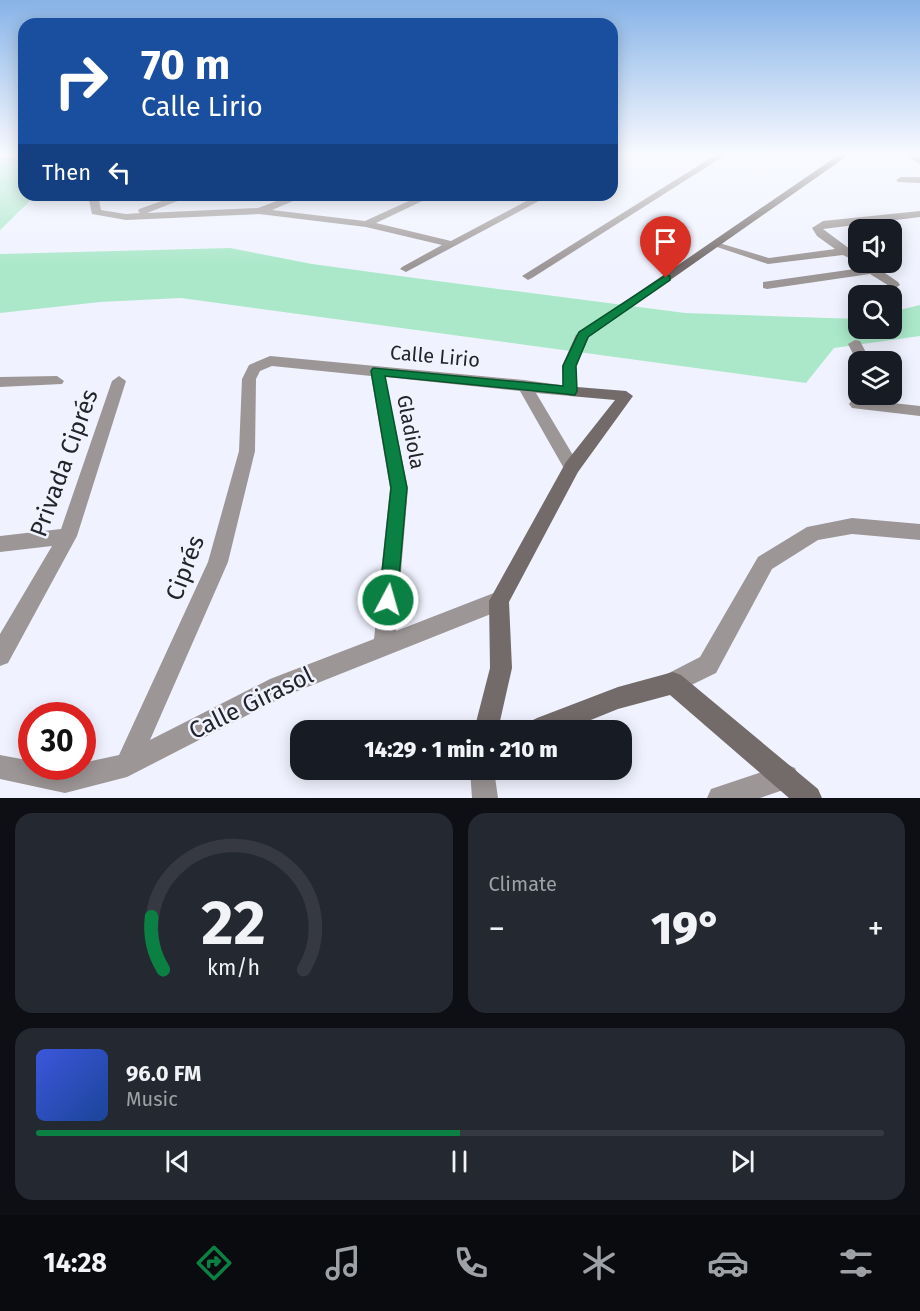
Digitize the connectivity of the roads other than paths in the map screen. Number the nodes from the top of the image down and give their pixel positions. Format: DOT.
graph roads {
  1 [pos="663,191"];
  2 [pos="792,191"];
  3 [pos="94,201"];
  4 [pos="171,201"];
  5 [pos="286,201"];
  6 [pos="417,201"];
  7 [pos="533,201"];
  8 [pos="259,211"];
  9 [pos="920,214"];
  10 [pos="905,215"];
  11 [pos="126,217"];
  12 [pos="366,224"];
  13 [pos="920,225"];
  14 [pos="450,244"];
  15 [pos="716,244"];
  16 [pos="845,250"];
  17 [pos="848,252"];
  18 [pos="406,269"];
  19 [pos="852,273"];
  20 [pos="877,273"];
  21 [pos="528,276"];
  22 [pos="767,285"];
  23 [pos="894,285"];
  24 [pos="855,344"];
  25 [pos="858,351"];
  26 [pos="377,371"];
  27 [pos="249,379"];
  28 [pos="57,381"];
  29 [pos="119,381"];
  30 [pos="0,382"];
  31 [pos="524,385"];
  32 [pos="570,391"];
  33 [pos="898,405"];
  34 [pos="920,411"];
  35 [pos="572,467"];
  36 [pos="920,532"];
  37 [pos="68,536"];
  38 [pos="0,544"];
  39 [pos="499,602"];
  40 [pos="384,645"];
  41 [pos="0,655"];
  42 [pos="673,683"];
  43 [pos="488,720"];
  44 [pos="562,720"];
  45 [pos="127,765"];
  46 [pos="0,766"];
  47 [pos="786,777"];
  48 [pos="483,780"];
  49 [pos="485,798"];
  50 [pos="720,798"];
  51 [pos="809,798"];
  1 -- 21 [label="street"];
  2 -- 15 [label="street"];
  3 -- 11 [label="street"];
  4 -- 11 [label="street"];
  5 -- 8 [label="street"];
  6 -- 12 [label="street"];
  7 -- 14 [label="street"];
  8 -- 11 [label="street"];
  8 -- 12 [label="street"];
  9 -- 10 [label="street"];
  10 -- 13 [label="street"];
  10 -- 16 [label="street"];
  12 -- 14 [label="street"];
  14 -- 18 [label="street"];
  15 -- 16 [label="street"];
  15 -- 32 [label="street"];
  16 -- 17 [label="street"];
  19 -- 22 [label="street"];
  20 -- 23 [label="street"];
  24 -- 25 [label="street"];
  26 -- 27 [label="street, Calle Lirio"];
  26 -- 31 [label="street, Calle Lirio"];
  26 -- 40 [label="street, Gladiola"];
  27 -- 45 [label="street, Ciprés"];
  28 -- 30 [label="street"];
  29 -- 37 [label="street, Privada Ciprés"];
  31 -- 32 [label="street, Calle Lirio"];
  31 -- 35 [label="street"];
  32 -- 35 [label="street, Calle Lirio"];
  33 -- 34 [label="street"];
  35 -- 39 [label="street"];
  36 -- 42 [label="street"];
  37 -- 38 [label="street"];
  37 -- 41 [label="street, Privada Ciprés"];
  39 -- 40 [label="street, Calle Girasol"];
  39 -- 43 [label="street"];
  40 -- 45 [label="street, Calle Girasol"];
  42 -- 44 [label="street"];
  42 -- 47 [label="street"];
  45 -- 46 [label="street, Calle Girasol"];
  47 -- 50 [label="street"];
  47 -- 51 [label="street"];
  48 -- 49 [label="street"];
}
